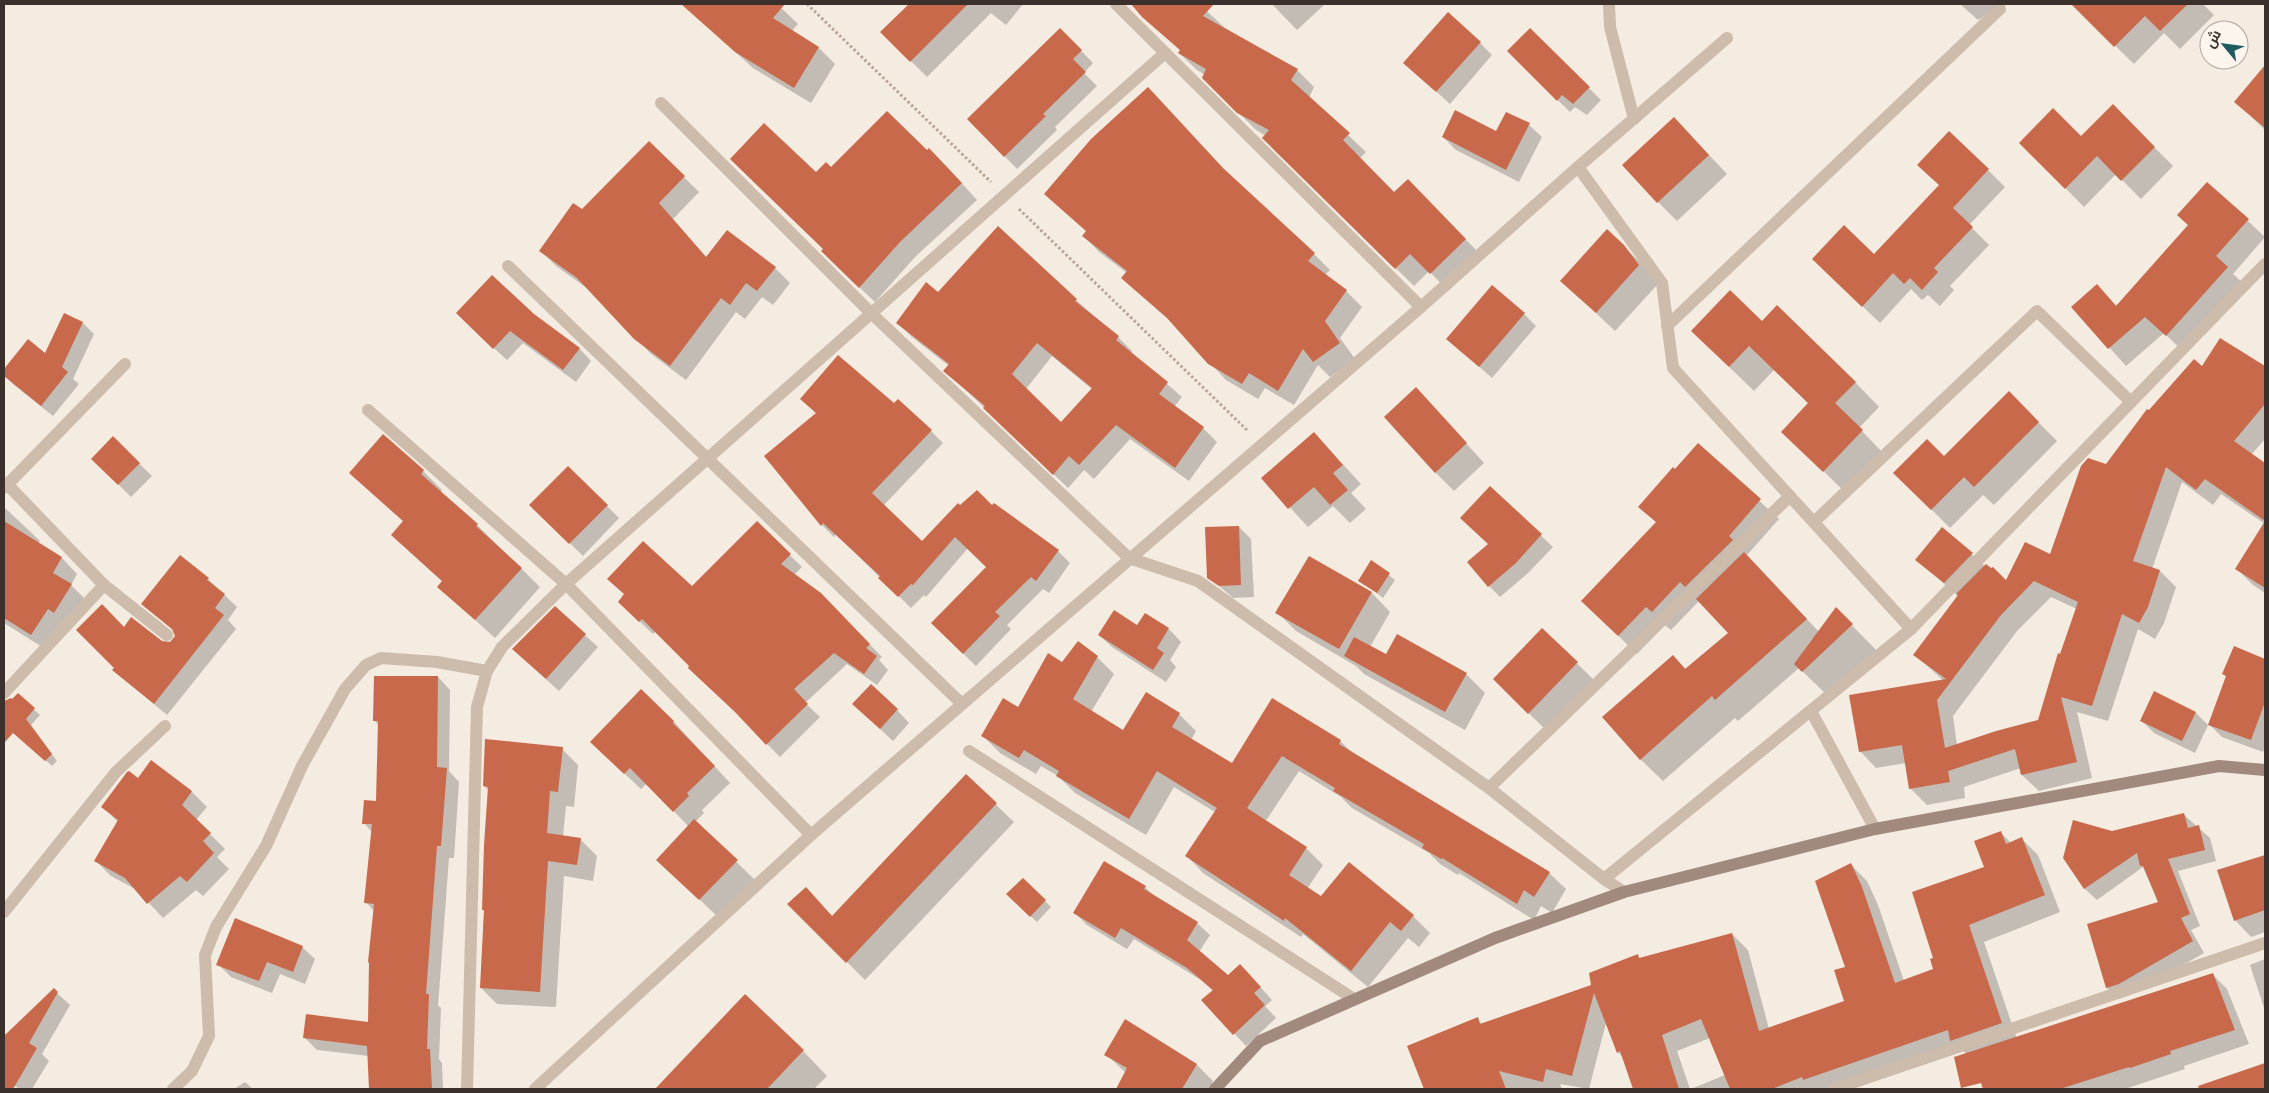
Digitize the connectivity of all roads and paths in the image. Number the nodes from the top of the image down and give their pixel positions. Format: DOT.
graph roads {
  1 [pos="807,4"];
  2 [pos="1116,4"];
  3 [pos="1609,4"];
  4 [pos="2000,9"];
  5 [pos="1727,38"];
  6 [pos="1165,53"];
  7 [pos="661,103"];
  8 [pos="1634,119"];
  9 [pos="1578,167"];
  10 [pos="1005,196"];
  11 [pos="2265,264"];
  12 [pos="508,266"];
  13 [pos="1421,307"];
  14 [pos="872,314"];
  15 [pos="1668,326"];
  16 [pos="125,364"];
  17 [pos="2131,402"];
  18 [pos="368,410"];
  19 [pos="1262,444"];
  20 [pos="708,459"];
  21 [pos="5,486"];
  22 [pos="1790,496"];
  23 [pos="1814,522"];
  24 [pos="1129,558"];
  25 [pos="566,584"];
  26 [pos="104,585"];
  27 [pos="1911,629"];
  28 [pos="167,635"];
  29 [pos="488,671"];
  30 [pos="4,693"];
  31 [pos="962,704"];
  32 [pos="1811,711"];
  33 [pos="165,726"];
  34 [pos="969,751"];
  35 [pos="2265,770"];
  36 [pos="1489,788"];
  37 [pos="1875,829"];
  38 [pos="811,835"];
  39 [pos="1604,879"];
  40 [pos="1624,892"];
  41 [pos="4,912"];
  42 [pos="2265,943"];
  43 [pos="1354,999"];
  44 [pos="173,1089"];
  45 [pos="467,1089"];
  46 [pos="535,1089"];
  47 [pos="1215,1089"];
  48 [pos="1834,1089"];
  1 -- 10 [label="path"];
  2 -- 6 [label="street"];
  3 -- 8 [label="street"];
  4 -- 15 [label="street"];
  5 -- 8 [label="street"];
  6 -- 10 [label="street"];
  6 -- 13 [label="street"];
  7 -- 14 [label="street"];
  8 -- 9 [label="street"];
  9 -- 13 [label="street"];
  9 -- 15 [label="street"];
  10 -- 14 [label="street"];
  10 -- 19 [label="path"];
  11 -- 17 [label="street"];
  12 -- 20 [label="street"];
  13 -- 19 [label="street"];
  14 -- 20 [label="street"];
  14 -- 24 [label="street"];
  15 -- 22 [label="street"];
  16 -- 21 [label="street"];
  17 -- 23 [label="street"];
  17 -- 27 [label="street"];
  18 -- 25 [label="street"];
  19 -- 24 [label="street"];
  20 -- 25 [label="street"];
  20 -- 31 [label="street"];
  21 -- 26 [label="street"];
  22 -- 23 [label="street"];
  22 -- 36 [label="street"];
  23 -- 27 [label="street"];
  24 -- 31 [label="street"];
  24 -- 36 [label="street"];
  25 -- 29 [label="street"];
  25 -- 38 [label="street"];
  26 -- 28 [label="street"];
  26 -- 30 [label="street"];
  27 -- 32 [label="street"];
  29 -- 44 [label="street"];
  29 -- 45 [label="street"];
  31 -- 38 [label="street"];
  32 -- 37 [label="street"];
  32 -- 39 [label="street"];
  33 -- 41 [label="street"];
  34 -- 43 [label="street"];
  35 -- 37 [label="street"];
  36 -- 39 [label="street"];
  37 -- 40 [label="street"];
  38 -- 46 [label="street"];
  39 -- 40 [label="street"];
  40 -- 43 [label="street"];
  42 -- 48 [label="street"];
  43 -- 47 [label="street"];
}
